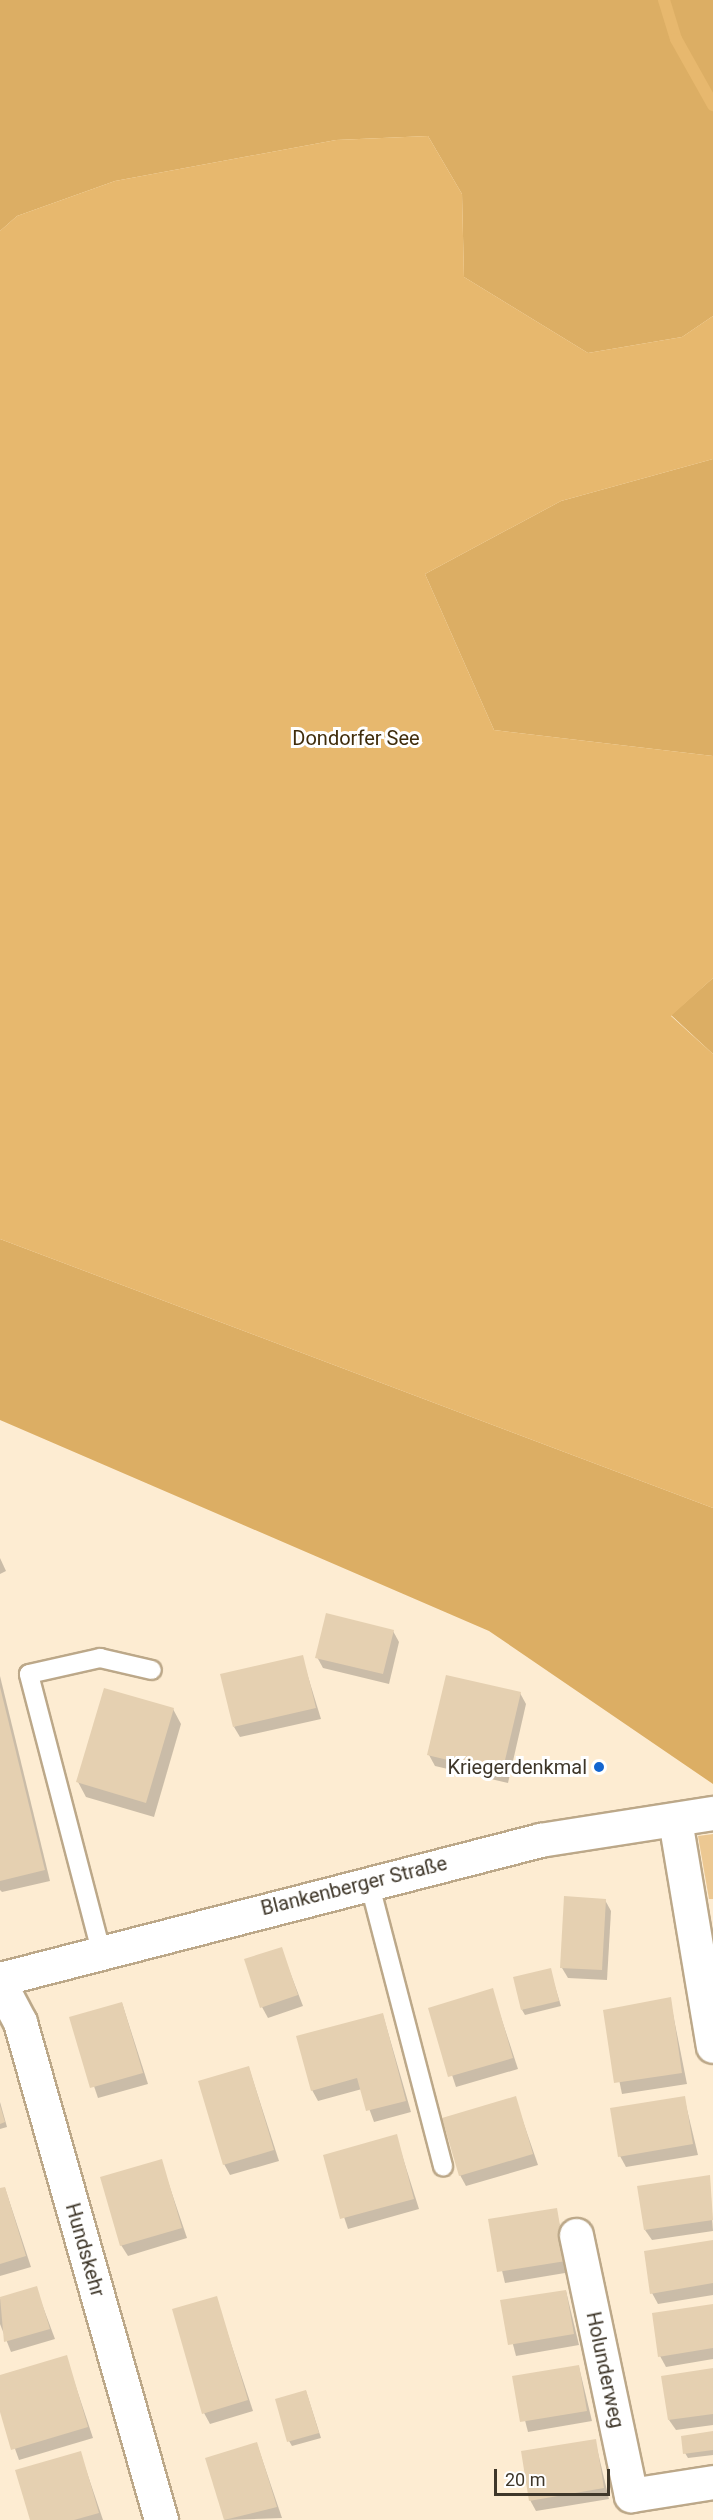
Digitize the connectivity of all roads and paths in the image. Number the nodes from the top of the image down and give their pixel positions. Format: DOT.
graph roads {
  1 [pos="152,1670"];
  2 [pos="713,1813"];
  3 [pos="675,1820"];
  4 [pos="369,1882"];
  5 [pos="101,1951"];
  6 [pos="0,1979"];
  7 [pos="0,1984"];
  8 [pos="713,2046"];
  9 [pos="443,2167"];
  10 [pos="576,2235"];
  11 [pos="713,2482"];
  12 [pos="161,2520"];
  1 -- 5 [label="lane"];
  2 -- 3 [label="street, Blankenberger Straße"];
  3 -- 4 [label="street, Blankenberger Straße"];
  3 -- 8 [label="street"];
  4 -- 5 [label="street, Blankenberger Straße"];
  4 -- 9 [label="lane"];
  5 -- 6 [label="street, Blankenberger Straße"];
  7 -- 12 [label="street, Hundskehr"];
  10 -- 11 [label="street, Holunderweg"];
}
